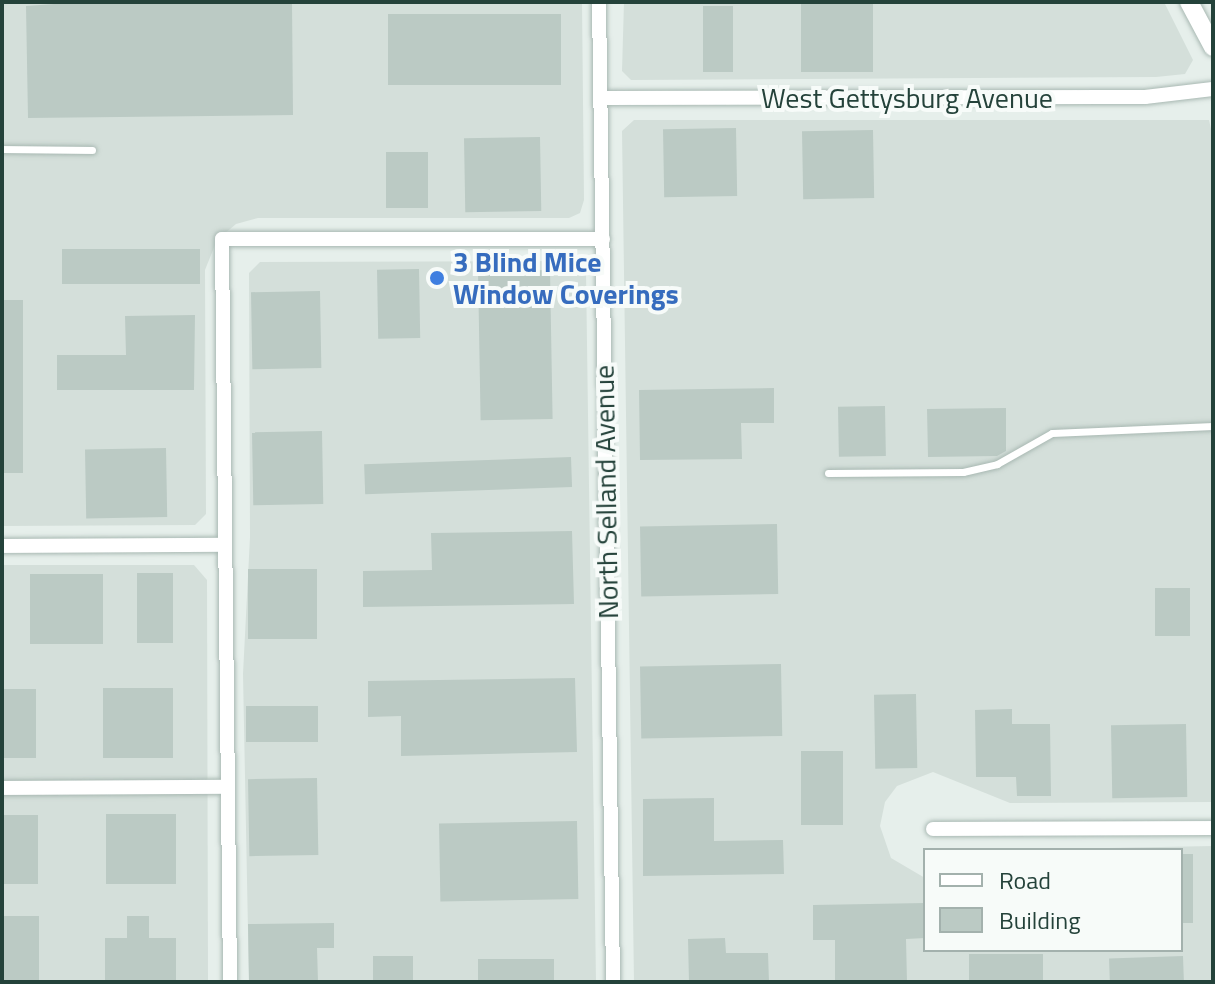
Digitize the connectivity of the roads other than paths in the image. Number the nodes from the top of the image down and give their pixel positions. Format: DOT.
graph roads {
  1 [pos="599,2"];
  2 [pos="1189,2"];
  3 [pos="1213,47"];
  4 [pos="1213,89"];
  5 [pos="601,98"];
  6 [pos="2,149"];
  7 [pos="92,150"];
  8 [pos="603,239"];
  9 [pos="1213,426"];
  10 [pos="828,473"];
  11 [pos="225,545"];
  12 [pos="2,546"];
  13 [pos="228,787"];
  14 [pos="2,788"];
  15 [pos="1213,828"];
  16 [pos="933,829"];
  17 [pos="230,982"];
  18 [pos="613,982"];
  1 -- 5 [label="street, North Selland Avenue"];
  2 -- 3 [label="street"];
  4 -- 5 [label="street, West Gettysburg Avenue"];
  5 -- 8 [label="street, North Selland Avenue"];
  6 -- 7 [label="lane"];
  8 -- 11 [label="street"];
  8 -- 18 [label="street, North Selland Avenue"];
  9 -- 10 [label="lane"];
  11 -- 12 [label="street"];
  11 -- 13 [label="street"];
  13 -- 14 [label="street"];
  13 -- 17 [label="street"];
  15 -- 16 [label="street"];
}
